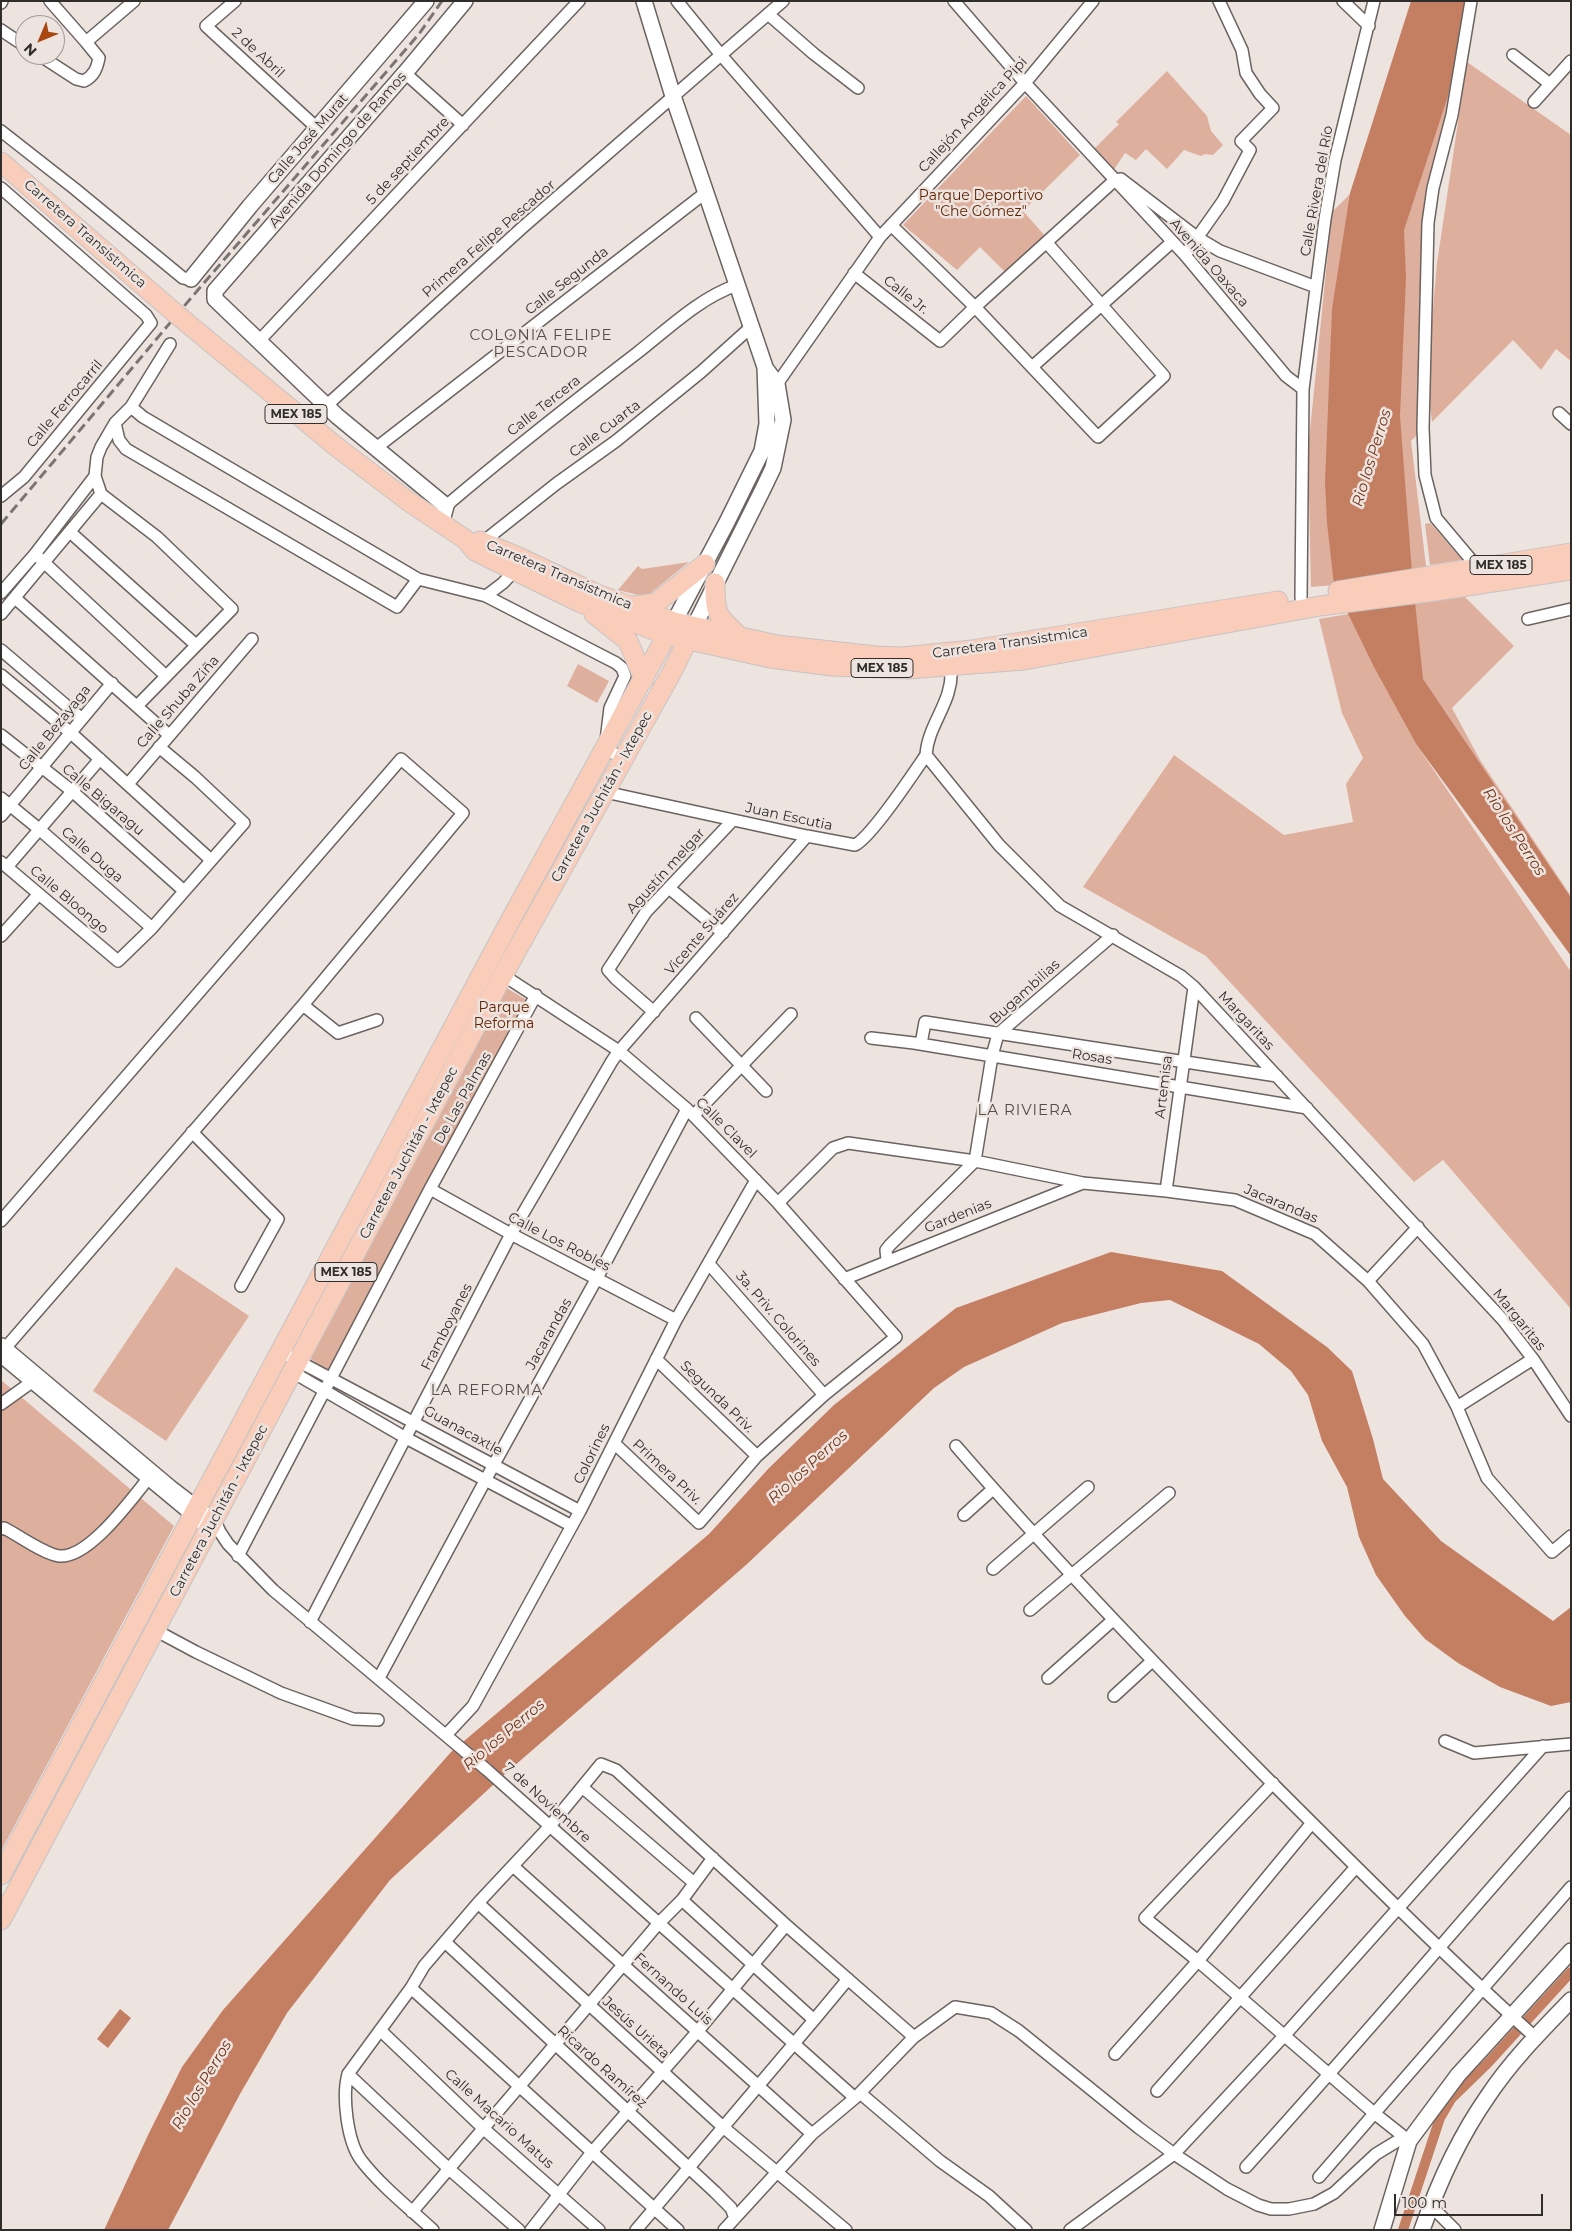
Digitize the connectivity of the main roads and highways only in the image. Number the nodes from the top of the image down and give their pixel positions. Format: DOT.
graph roads {
  1 [pos="1,162"];
  2 [pos="1571,553"];
  3 [pos="705,564"];
  4 [pos="519,565"];
  5 [pos="1571,570"];
  6 [pos="715,583"];
  7 [pos="1432,583"];
  8 [pos="1313,599"];
  9 [pos="581,604"];
  10 [pos="632,606"];
  11 [pos="671,628"];
  12 [pos="690,634"];
  13 [pos="733,643"];
  14 [pos="644,678"];
  15 [pos="664,686"];
  16 [pos="1,1875"];
  17 [pos="1,1920"];
  1 -- 4 [label="main road, Carretera Transistmica / MEX 185, bridge"];
  2 -- 7 [label="main road, MEX 185"];
  3 -- 10 [label="main road"];
  4 -- 9 [label="main road, Carretera Transistmica / MEX 185"];
  4 -- 10 [label="main road, Carretera Transistmica / MEX 185"];
  5 -- 7 [label="main road, MEX 185"];
  6 -- 13 [label="main road"];
  7 -- 8 [label="main road, MEX 185"];
  8 -- 13 [label="main road, Carretera Transistmica / MEX 185"];
  8 -- 13 [label="main road, Carretera Transistmica / MEX 185"];
  9 -- 11 [label="main road, Carretera Transistmica / MEX 185"];
  9 -- 14 [label="main road"];
  10 -- 11 [label="main road, Carretera Transistmica / MEX 185"];
  11 -- 12 [label="main road, Carretera Transistmica / MEX 185"];
  11 -- 14 [label="main road, Carretera Juchitán - Ixtepec / MEX 185"];
  12 -- 13 [label="main road, Carretera Transistmica / MEX 185"];
  12 -- 15 [label="main road, Carretera Juchitán - Ixtepec / MEX 185"];
  13 -- 15 [label="main road"];
  14 -- 16 [label="main road, Carretera Juchitán - Ixtepec / MEX 185"];
  15 -- 17 [label="main road, Carretera Juchitán - Ixtepec / MEX 185"];
}
